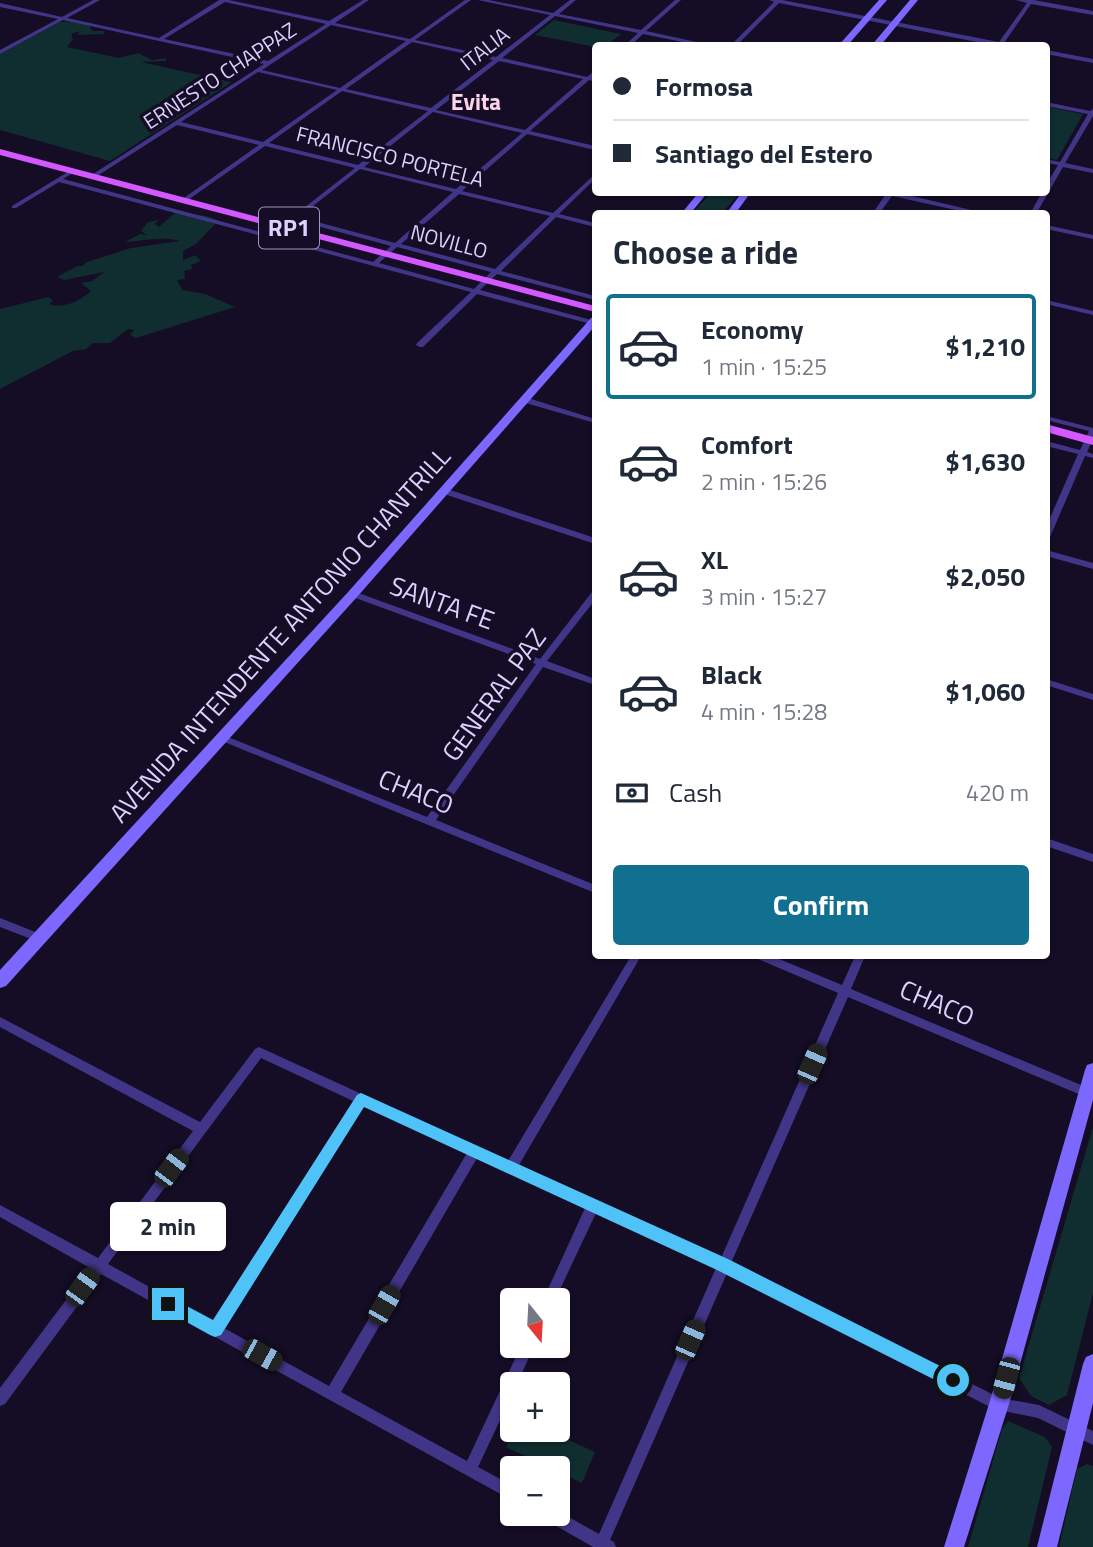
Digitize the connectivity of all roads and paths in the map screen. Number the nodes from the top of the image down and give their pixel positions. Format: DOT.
graph roads {
  1 [pos="97,0"];
  2 [pos="223,0"];
  3 [pos="366,0"];
  4 [pos="468,0"];
  5 [pos="481,0"];
  6 [pos="573,0"];
  7 [pos="678,0"];
  8 [pos="776,0"];
  9 [pos="883,0"];
  10 [pos="914,0"];
  11 [pos="1019,0"];
  12 [pos="1031,1"];
  13 [pos="1,5"];
  14 [pos="1093,13"];
  15 [pos="555,15"];
  16 [pos="64,18"];
  17 [pos="867,19"];
  18 [pos="330,23"];
  19 [pos="894,23"];
  20 [pos="642,32"];
  21 [pos="160,39"];
  22 [pos="411,41"];
  23 [pos="631,42"];
  24 [pos="693,42"];
  25 [pos="736,42"];
  26 [pos="846,42"];
  27 [pos="878,42"];
  28 [pos="990,42"];
  29 [pos="1001,42"];
  30 [pos="0,52"];
  31 [pos="1050,53"];
  32 [pos="498,59"];
  33 [pos="1093,61"];
  34 [pos="269,63"];
  35 [pos="257,70"];
  36 [pos="591,79"];
  37 [pos="340,89"];
  38 [pos="1050,105"];
  39 [pos="432,110"];
  40 [pos="1093,112"];
  41 [pos="177,122"];
  42 [pos="526,132"];
  43 [pos="263,144"];
  44 [pos="592,148"];
  45 [pos="0,152"];
  46 [pos="1050,162"];
  47 [pos="1063,164"];
  48 [pos="359,168"];
  49 [pos="1093,171"];
  50 [pos="72,172"];
  51 [pos="92,177"];
  52 [pos="592,179"];
  53 [pos="58,180"];
  54 [pos="1050,185"];
  55 [pos="457,192"];
  56 [pos="701,196"];
  57 [pos="744,196"];
  58 [pos="902,196"];
  59 [pos="183,201"];
  60 [pos="13,207"];
  61 [pos="688,210"];
  62 [pos="733,210"];
  63 [pos="967,210"];
  64 [pos="554,215"];
  65 [pos="294,218"];
  66 [pos="592,224"];
  67 [pos="283,227"];
  68 [pos="1050,228"];
  69 [pos="1093,237"];
  70 [pos="396,246"];
  71 [pos="386,254"];
  72 [pos="373,265"];
  73 [pos="496,272"];
  74 [pos="486,281"];
  75 [pos="475,291"];
  76 [pos="592,297"];
  77 [pos="1050,303"];
  78 [pos="592,308"];
  79 [pos="1093,313"];
  80 [pos="592,320"];
  81 [pos="592,323"];
  82 [pos="420,345"];
  83 [pos="525,400"];
  84 [pos="1050,419"];
  85 [pos="592,420"];
  86 [pos="1050,429"];
  87 [pos="1092,435"];
  88 [pos="1050,444"];
  89 [pos="1082,453"];
  90 [pos="1093,456"];
  91 [pos="444,491"];
  92 [pos="1050,528"];
  93 [pos="592,540"];
  94 [pos="1050,554"];
  95 [pos="1093,566"];
  96 [pos="353,594"];
  97 [pos="592,598"];
  98 [pos="541,663"];
  99 [pos="592,681"];
  100 [pos="1050,683"];
  101 [pos="1093,697"];
  102 [pos="220,737"];
  103 [pos="429,822"];
  104 [pos="1050,843"];
  105 [pos="1093,858"];
  106 [pos="592,887"];
  107 [pos="0,922"];
  108 [pos="38,938"];
  109 [pos="634,959"];
  110 [pos="770,959"];
  111 [pos="859,959"];
  112 [pos="0,981"];
  113 [pos="846,989"];
  114 [pos="0,1022"];
  115 [pos="1093,1070"];
  116 [pos="1090,1094"];
  117 [pos="361,1099"];
  118 [pos="201,1129"];
  119 [pos="475,1151"];
  120 [pos="511,1167"];
  121 [pos="593,1205"];
  122 [pos="0,1211"];
  123 [pos="98,1265"];
  124 [pos="723,1265"];
  125 [pos="555,1288"];
  126 [pos="215,1330"];
  127 [pos="522,1358"];
  128 [pos="1093,1364"];
  129 [pos="332,1394"];
  130 [pos="0,1399"];
  131 [pos="999,1404"];
  132 [pos="1085,1435"];
  133 [pos="470,1470"];
  134 [pos="500,1487"];
  135 [pos="570,1526"];
  136 [pos="604,1546"];
  137 [pos="954,1547"];
  138 [pos="1047,1547"];
  1 -- 16 [label="street"];
  2 -- 18 [label="street"];
  2 -- 21 [label="street"];
  3 -- 18 [label="street, ERNESTO CHAPPAZ"];
  4 -- 22 [label="street"];
  5 -- 15 [label="street"];
  6 -- 15 [label="street, ITALIA"];
  7 -- 20 [label="street"];
  8 -- 17 [label="street"];
  8 -- 25 [label="street"];
  9 -- 17 [label="main road"];
  10 -- 19 [label="main road"];
  11 -- 12 [label="street"];
  12 -- 14 [label="street"];
  12 -- 29 [label="street"];
  13 -- 16 [label="street"];
  15 -- 20 [label="street"];
  15 -- 32 [label="street, ITALIA"];
  16 -- 21 [label="street"];
  16 -- 30 [label="street"];
  17 -- 19 [label="street"];
  17 -- 26 [label="main road"];
  18 -- 22 [label="street"];
  18 -- 34 [label="street, ERNESTO CHAPPAZ"];
  19 -- 27 [label="main road"];
  19 -- 28 [label="street"];
  20 -- 23 [label="street"];
  20 -- 24 [label="street"];
  21 -- 34 [label="street"];
  22 -- 32 [label="street"];
  22 -- 37 [label="street"];
  31 -- 33 [label="street"];
  32 -- 36 [label="street"];
  32 -- 39 [label="street, ITALIA"];
  34 -- 35 [label="street, ERNESTO CHAPPAZ"];
  35 -- 37 [label="street"];
  35 -- 41 [label="street, ERNESTO CHAPPAZ"];
  36 -- 42 [label="street"];
  37 -- 39 [label="street"];
  37 -- 43 [label="street"];
  38 -- 40 [label="street"];
  39 -- 42 [label="street"];
  39 -- 48 [label="street, ITALIA"];
  40 -- 47 [label="street"];
  41 -- 43 [label="street, FRANCISCO PORTELA"];
  41 -- 51 [label="street, ERNESTO CHAPPAZ"];
  42 -- 44 [label="street"];
  42 -- 55 [label="street"];
  43 -- 48 [label="street, FRANCISCO PORTELA"];
  43 -- 59 [label="street"];
  45 -- 50 [label="main road, RP1"];
  46 -- 47 [label="street"];
  47 -- 49 [label="street"];
  47 -- 54 [label="street"];
  48 -- 55 [label="street, FRANCISCO PORTELA"];
  48 -- 65 [label="street, ITALIA"];
  50 -- 51 [label="main road, RP1"];
  50 -- 53 [label="street"];
  51 -- 59 [label="main road, RP1"];
  52 -- 64 [label="street"];
  53 -- 60 [label="street"];
  53 -- 72 [label="street"];
  55 -- 64 [label="street, FRANCISCO PORTELA"];
  55 -- 70 [label="street"];
  56 -- 61 [label="main road"];
  57 -- 62 [label="main road"];
  58 -- 63 [label="street"];
  59 -- 67 [label="main road, RP1"];
  64 -- 66 [label="street, FRANCISCO PORTELA"];
  64 -- 73 [label="street"];
  65 -- 67 [label="street, ITALIA"];
  65 -- 70 [label="street, NOVILLO"];
  67 -- 71 [label="main road, RP1"];
  68 -- 69 [label="street"];
  70 -- 71 [label="street"];
  70 -- 73 [label="street, NOVILLO"];
  71 -- 72 [label="street"];
  71 -- 74 [label="main road, RP1"];
  72 -- 75 [label="street"];
  73 -- 74 [label="street"];
  73 -- 76 [label="street, NOVILLO"];
  74 -- 75 [label="street"];
  74 -- 78 [label="main road, RP1"];
  75 -- 80 [label="street"];
  75 -- 82 [label="street"];
  77 -- 79 [label="street"];
  81 -- 83 [label="main road, AVENIDA INTENDENTE ANTONIO CHANTRILL"];
  83 -- 85 [label="street"];
  83 -- 91 [label="main road, AVENIDA INTENDENTE ANTONIO CHANTRILL"];
  84 -- 87 [label="street"];
  86 -- 87 [label="main road"];
  87 -- 89 [label="street"];
  88 -- 89 [label="street"];
  89 -- 90 [label="street"];
  89 -- 92 [label="street"];
  91 -- 93 [label="street"];
  91 -- 96 [label="main road, AVENIDA INTENDENTE ANTONIO CHANTRILL"];
  94 -- 95 [label="street"];
  96 -- 98 [label="street, SANTA FE"];
  96 -- 102 [label="main road, AVENIDA INTENDENTE ANTONIO CHANTRILL"];
  97 -- 98 [label="street, GENERAL PAZ"];
  98 -- 99 [label="street, SANTA FE"];
  98 -- 103 [label="street, GENERAL PAZ"];
  100 -- 101 [label="street"];
  102 -- 103 [label="street, CHACO"];
  102 -- 108 [label="main road, AVENIDA INTENDENTE ANTONIO CHANTRILL"];
  103 -- 106 [label="street, CHACO"];
  104 -- 105 [label="street"];
  107 -- 108 [label="street"];
  108 -- 112 [label="main road, AVENIDA INTENDENTE ANTONIO CHANTRILL"];
  109 -- 120 [label="street"];
  110 -- 113 [label="street, CHACO"];
  111 -- 113 [label="street"];
  113 -- 116 [label="street, CHACO"];
  113 -- 124 [label="street"];
  114 -- 118 [label="street"];
  115 -- 116 [label="main road"];
  116 -- 131 [label="main road"];
  117 -- 118 [label="street"];
  117 -- 119 [label="street"];
  117 -- 126 [label="street"];
  118 -- 123 [label="street"];
  119 -- 120 [label="street"];
  119 -- 129 [label="street"];
  120 -- 121 [label="street"];
  121 -- 124 [label="street"];
  121 -- 125 [label="street"];
  122 -- 123 [label="street"];
  123 -- 126 [label="street"];
  123 -- 130 [label="street"];
  124 -- 131 [label="street"];
  124 -- 136 [label="street"];
  126 -- 129 [label="street"];
  127 -- 133 [label="street"];
  128 -- 132 [label="main road"];
  129 -- 133 [label="street"];
  131 -- 132 [label="street"];
  131 -- 137 [label="main road"];
  132 -- 138 [label="main road"];
  133 -- 134 [label="street"];
  135 -- 136 [label="street"];
}
